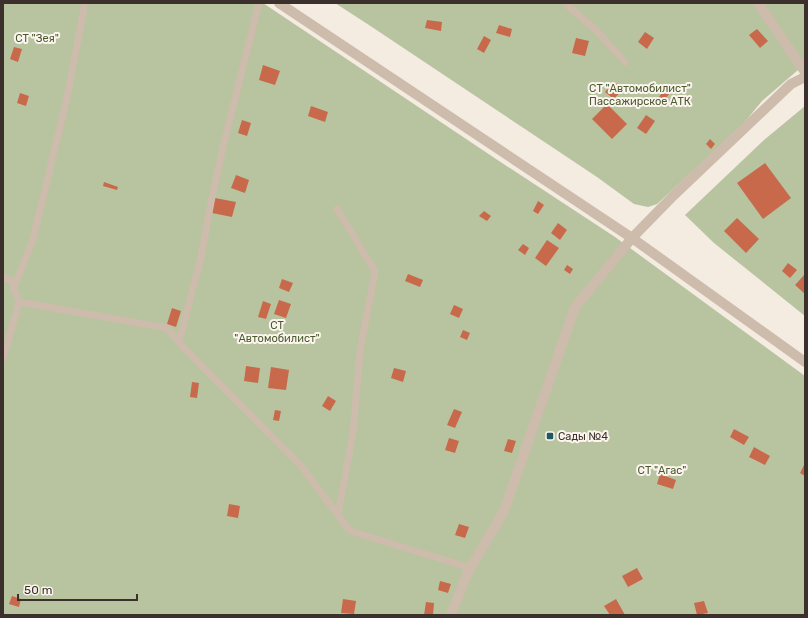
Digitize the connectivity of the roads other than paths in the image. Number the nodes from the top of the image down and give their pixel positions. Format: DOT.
graph roads {
  1 [pos="85,3"];
  2 [pos="259,3"];
  3 [pos="279,3"];
  4 [pos="567,3"];
  5 [pos="758,3"];
  6 [pos="625,62"];
  7 [pos="805,72"];
  8 [pos="805,76"];
  9 [pos="337,209"];
  10 [pos="632,238"];
  11 [pos="3,277"];
  12 [pos="14,288"];
  13 [pos="19,302"];
  14 [pos="179,342"];
  15 [pos="3,359"];
  16 [pos="805,362"];
  17 [pos="338,514"];
  18 [pos="471,568"];
  19 [pos="451,615"];
  1 -- 12 [label="lane"];
  2 -- 14 [label="lane"];
  3 -- 10 [label="street"];
  4 -- 6 [label="lane"];
  5 -- 7 [label="street"];
  8 -- 10 [label="street"];
  9 -- 17 [label="lane"];
  10 -- 16 [label="street"];
  10 -- 18 [label="street"];
  11 -- 12 [label="lane"];
  12 -- 13 [label="lane"];
  13 -- 14 [label="lane"];
  13 -- 15 [label="lane"];
  14 -- 17 [label="lane"];
  17 -- 18 [label="lane"];
  18 -- 19 [label="street"];
}
